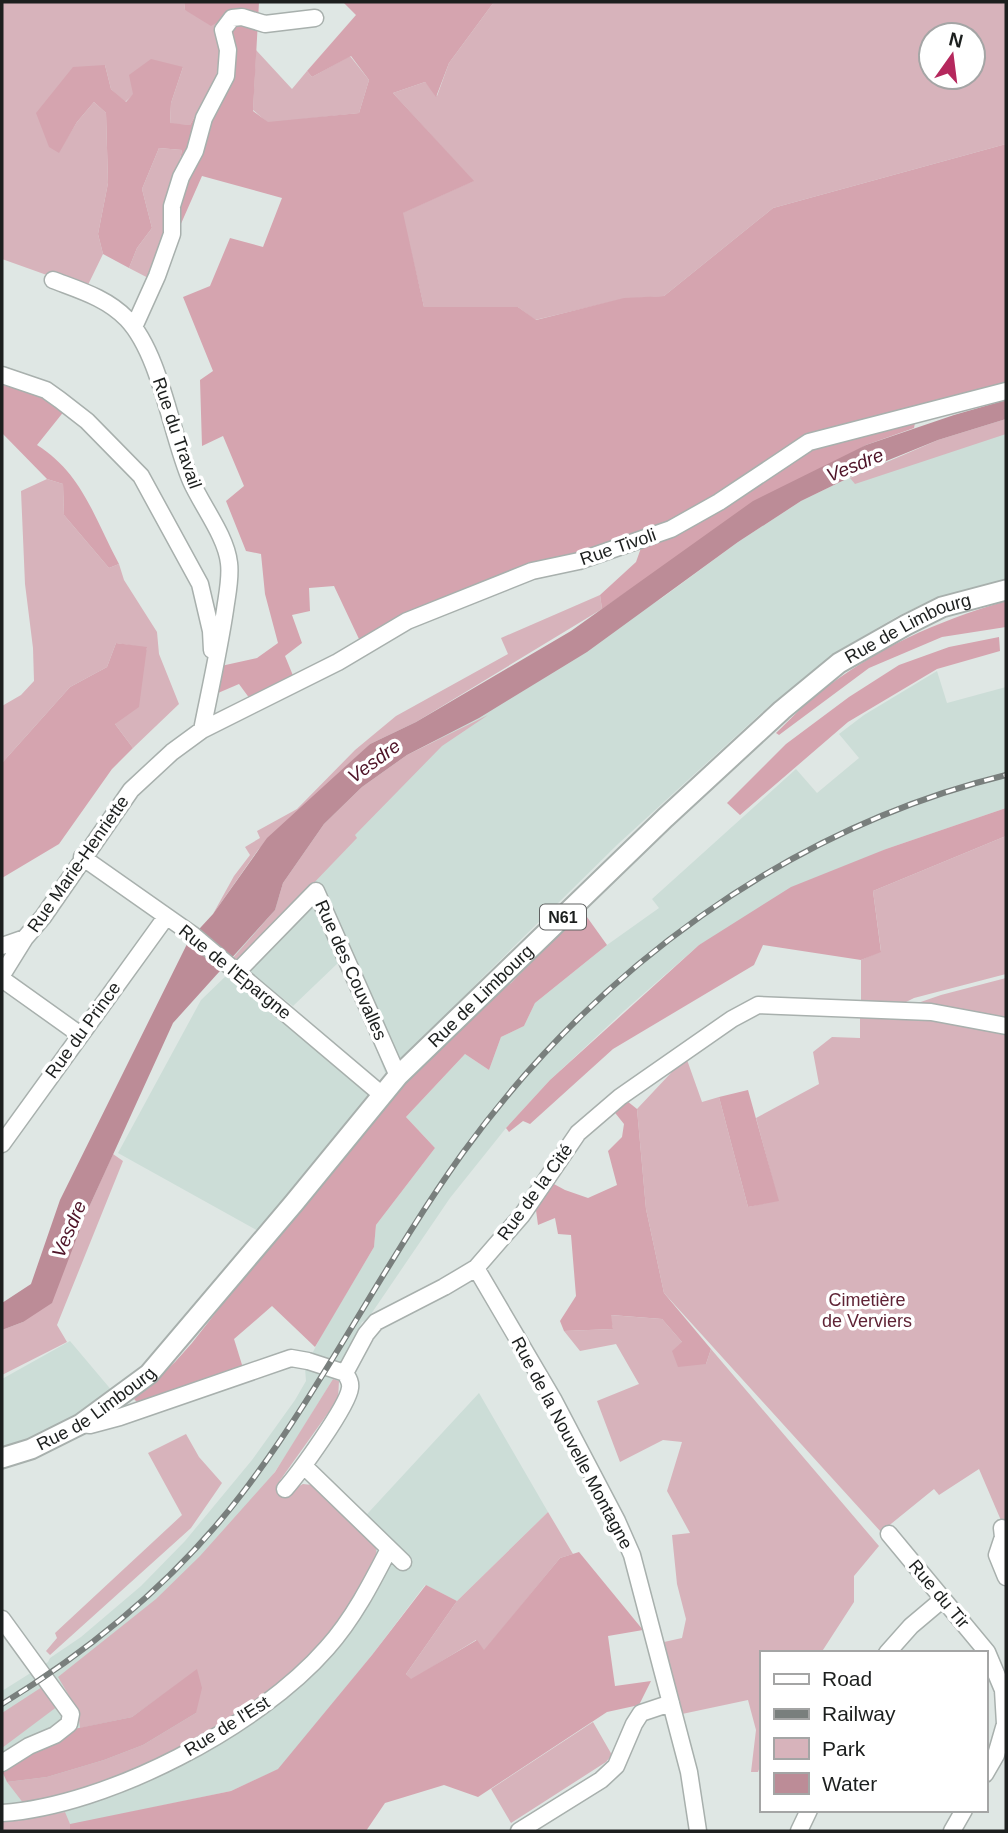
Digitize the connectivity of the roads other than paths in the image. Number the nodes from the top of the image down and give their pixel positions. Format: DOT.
graph roads {
  1 [pos="315,18"];
  2 [pos="53,281"];
  3 [pos="134,327"];
  4 [pos="2,375"];
  5 [pos="1006,391"];
  6 [pos="1006,590"];
  7 [pos="213,673"];
  8 [pos="233,715"];
  9 [pos="202,730"];
  10 [pos="82,857"];
  11 [pos="166,917"];
  12 [pos="25,938"];
  13 [pos="2,946"];
  14 [pos="235,970"];
  15 [pos="2,977"];
  16 [pos="1006,1026"];
  17 [pos="79,1034"];
  18 [pos="398,1076"];
  19 [pos="381,1094"];
  20 [pos="2,1143"];
  21 [pos="476,1268"];
  22 [pos="345,1373"];
  23 [pos="81,1424"];
  24 [pos="2,1458"];
  25 [pos="304,1466"];
  26 [pos="285,1489"];
  27 [pos="1002,1528"];
  28 [pos="889,1534"];
  29 [pos="389,1549"];
  30 [pos="403,1562"];
  31 [pos="1006,1577"];
  32 [pos="943,1599"];
  33 [pos="2,1620"];
  34 [pos="889,1651"];
  35 [pos="986,1651"];
  36 [pos="987,1652"];
  37 [pos="670,1703"];
  38 [pos="1005,1723"];
  39 [pos="2,1763"];
  40 [pos="987,1771"];
  41 [pos="808,1812"];
  42 [pos="963,1812"];
  43 [pos="2,1813"];
  44 [pos="519,1831"];
  45 [pos="698,1831"];
  46 [pos="799,1831"];
  47 [pos="952,1831"];
  1 -- 3 [label="street"];
  2 -- 3 [label="street, Rue du Travail"];
  3 -- 7 [label="street, Rue du Travail"];
  4 -- 7 [label="street"];
  5 -- 8 [label="street, Rue Tivoli"];
  6 -- 18 [label="main road, Rue de Limbourg / N61"];
  7 -- 9 [label="street"];
  8 -- 9 [label="street, Rue Marie-Henriette"];
  9 -- 10 [label="street, Rue Marie-Henriette"];
  10 -- 11 [label="street, Rue de l'Epargne"];
  10 -- 12 [label="street, Rue Marie-Henriette"];
  11 -- 14 [label="street, Rue de l'Epargne"];
  11 -- 17 [label="street, Rue du Prince"];
  12 -- 13 [label="street"];
  12 -- 15 [label="street, Rue Marie-Henriette"];
  14 -- 18 [label="street, Rue des Couvalles"];
  14 -- 19 [label="street, Rue de l'Epargne"];
  15 -- 17 [label="street"];
  16 -- 21 [label="street, Rue de la Cité"];
  17 -- 20 [label="street, Rue du Prince"];
  18 -- 19 [label="main road, Rue de Limbourg / N61"];
  19 -- 23 [label="main road, Rue de Limbourg / N61"];
  21 -- 22 [label="street, Rue de la Cité"];
  21 -- 37 [label="street, Rue de la Nouvelle Montagne"];
  22 -- 23 [label="street"];
  22 -- 25 [label="street, Rue de la Cité"];
  23 -- 24 [label="main road, Rue de Limbourg / N61"];
  25 -- 26 [label="street, Rue de la Cité"];
  25 -- 29 [label="street"];
  27 -- 31 [label="street"];
  28 -- 32 [label="street, Rue du Tir"];
  29 -- 30 [label="street"];
  29 -- 43 [label="street, Rue de l'Est"];
  32 -- 34 [label="street"];
  32 -- 35 [label="street, Rue du Tir"];
  33 -- 39 [label="street"];
  36 -- 38 [label="street, Rue du Tir"];
  37 -- 44 [label="street"];
  37 -- 45 [label="street, Rue de la Nouvelle Montagne"];
  38 -- 40 [label="street, Rue du Tir"];
  41 -- 46 [label="street"];
  42 -- 47 [label="street"];
}
